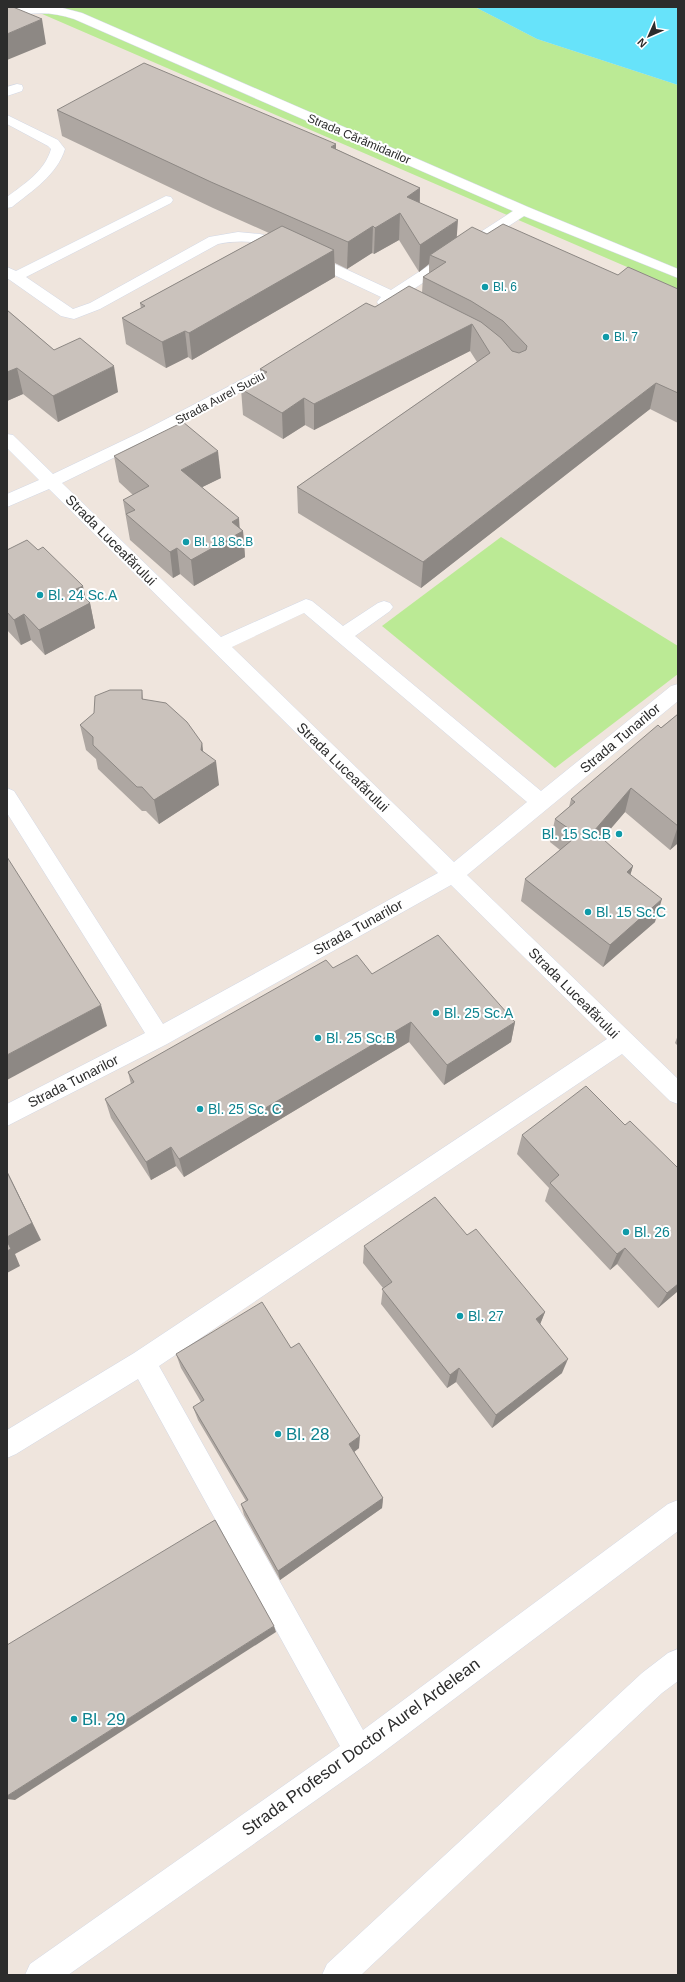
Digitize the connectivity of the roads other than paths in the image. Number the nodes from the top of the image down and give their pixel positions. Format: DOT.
graph roads {
  1 [pos="39,8"];
  2 [pos="7,14"];
  3 [pos="7,119"];
  4 [pos="24,128"];
  5 [pos="7,136"];
  6 [pos="166,200"];
  7 [pos="7,204"];
  8 [pos="522,210"];
  9 [pos="11,274"];
  10 [pos="678,274"];
  11 [pos="393,297"];
  12 [pos="374,308"];
  13 [pos="414,308"];
  14 [pos="302,352"];
  15 [pos="7,440"];
  16 [pos="52,482"];
  17 [pos="7,502"];
  18 [pos="384,607"];
  19 [pos="344,635"];
  20 [pos="218,646"];
  21 [pos="678,691"];
  22 [pos="7,796"];
  23 [pos="542,803"];
  24 [pos="453,874"];
  25 [pos="159,1037"];
  26 [pos="622,1041"];
  27 [pos="678,1094"];
  28 [pos="7,1116"];
  29 [pos="143,1362"];
  30 [pos="7,1445"];
  31 [pos="678,1514"];
  32 [pos="678,1663"];
  33 [pos="359,1751"];
  34 [pos="41,1975"];
  35 [pos="338,1975"];
  1 -- 2 [label="street, Strada Cărămidarilor"];
  1 -- 8 [label="street, Strada Cărămidarilor"];
  3 -- 4 [label="street"];
  4 -- 5 [label="street"];
  4 -- 7 [label="street"];
  6 -- 9 [label="street"];
  8 -- 10 [label="street, Strada Cărămidarilor"];
  8 -- 11 [label="street"];
  9 -- 11 [label="street"];
  11 -- 12 [label="street"];
  11 -- 13 [label="street"];
  14 -- 16 [label="street, Strada Aurel Suciu"];
  15 -- 16 [label="street, Strada Luceafărului"];
  16 -- 17 [label="street, Strada Aurel Suciu"];
  16 -- 20 [label="street, Strada Luceafărului"];
  18 -- 19 [label="street"];
  19 -- 20 [label="street"];
  19 -- 23 [label="street"];
  20 -- 24 [label="street, Strada Luceafărului"];
  21 -- 23 [label="street, Strada Tunarilor"];
  22 -- 25 [label="street"];
  23 -- 24 [label="street, Strada Tunarilor"];
  24 -- 25 [label="street, Strada Tunarilor"];
  24 -- 26 [label="street, Strada Luceafărului"];
  25 -- 28 [label="street, Strada Tunarilor"];
  26 -- 27 [label="street, Strada Luceafărului"];
  26 -- 29 [label="street"];
  29 -- 30 [label="street"];
  29 -- 33 [label="street"];
  31 -- 33 [label="street, Strada Profesor Doctor Aurel Ardelean"];
  32 -- 35 [label="street"];
  33 -- 34 [label="street, Strada Profesor Doctor Aurel Ardelean"];
}
